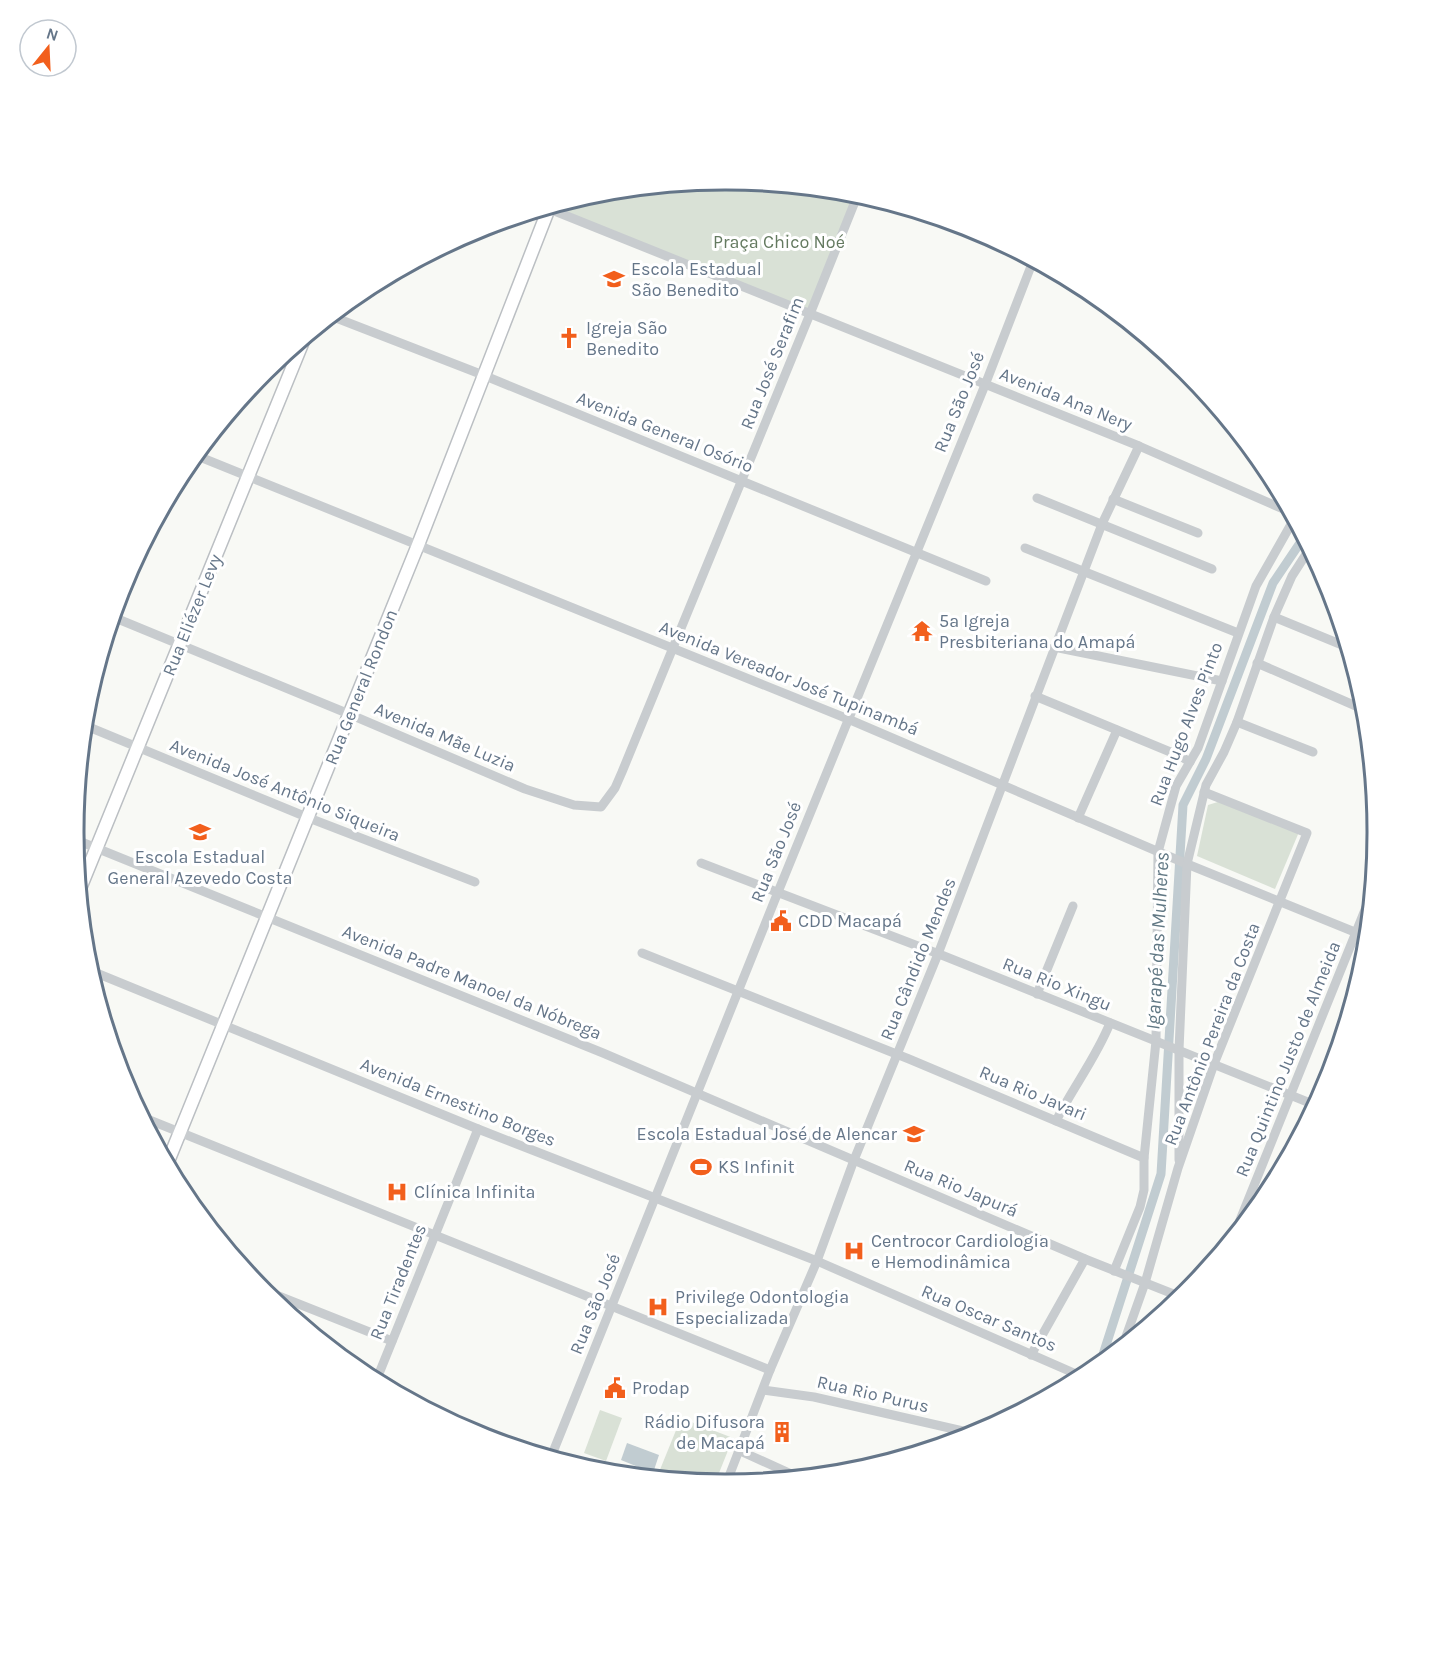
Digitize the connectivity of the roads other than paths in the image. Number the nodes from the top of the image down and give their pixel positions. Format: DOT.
graph roads {
  1 [pos="854,204"];
  2 [pos="558,212"];
  3 [pos="545,217"];
  4 [pos="1030,268"];
  5 [pos="810,315"];
  6 [pos="340,319"];
  7 [pos="297,355"];
  8 [pos="483,375"];
  9 [pos="985,385"];
  10 [pos="1139,446"];
  11 [pos="204,459"];
  12 [pos="248,476"];
  13 [pos="741,480"];
  14 [pos="1036,498"];
  15 [pos="1113,499"];
  16 [pos="1278,507"];
  17 [pos="1102,524"];
  18 [pos="1290,527"];
  19 [pos="1198,533"];
  20 [pos="418,545"];
  21 [pos="1025,548"];
  22 [pos="915,552"];
  23 [pos="1305,556"];
  24 [pos="1212,569"];
  25 [pos="1084,571"];
  26 [pos="986,581"];
  27 [pos="1274,616"];
  28 [pos="120,620"];
  29 [pos="1238,633"];
  30 [pos="1338,643"];
  31 [pos="180,645"];
  32 [pos="1054,647"];
  33 [pos="673,648"];
  34 [pos="1257,663"];
  35 [pos="1222,681"];
  36 [pos="1035,696"];
  37 [pos="1355,705"];
  38 [pos="350,714"];
  39 [pos="848,719"];
  40 [pos="1237,722"];
  41 [pos="92,728"];
  42 [pos="1117,730"];
  43 [pos="139,748"];
  44 [pos="1313,752"];
  45 [pos="1190,762"];
  46 [pos="1003,785"];
  47 [pos="1204,792"];
  48 [pos="601,807"];
  49 [pos="309,818"];
  50 [pos="1078,818"];
  51 [pos="84,843"];
  52 [pos="97,848"];
  53 [pos="1162,853"];
  54 [pos="701,863"];
  55 [pos="1185,863"];
  56 [pos="85,876"];
  57 [pos="475,882"];
  58 [pos="778,892"];
  59 [pos="1280,901"];
  60 [pos="1073,906"];
  61 [pos="268,916"];
  62 [pos="1361,921"];
  63 [pos="1357,932"];
  64 [pos="642,953"];
  65 [pos="941,955"];
  66 [pos="100,973"];
  67 [pos="737,992"];
  68 [pos="1037,993"];
  69 [pos="1110,1023"];
  70 [pos="224,1024"];
  71 [pos="1157,1042"];
  72 [pos="1175,1049"];
  73 [pos="898,1054"];
  74 [pos="1214,1064"];
  75 [pos="698,1092"];
  76 [pos="1292,1095"];
  77 [pos="1307,1101"];
  78 [pos="153,1121"];
  79 [pos="1056,1121"];
  80 [pos="478,1129"];
  81 [pos="180,1132"];
  82 [pos="171,1154"];
  83 [pos="1144,1158"];
  84 [pos="854,1160"];
  85 [pos="1178,1168"];
  86 [pos="654,1199"];
  87 [pos="1246,1206"];
  88 [pos="435,1234"];
  89 [pos="1085,1259"];
  90 [pos="817,1262"];
  91 [pos="1117,1272"];
  92 [pos="1143,1282"];
  93 [pos="1171,1293"];
  94 [pos="287,1299"];
  95 [pos="612,1307"];
  96 [pos="1127,1331"];
  97 [pos="392,1341"];
  98 [pos="1031,1355"];
  99 [pos="770,1370"];
  100 [pos="380,1372"];
  101 [pos="1068,1374"];
  102 [pos="763,1390"];
  103 [pos="958,1430"];
  104 [pos="554,1450"];
  105 [pos="738,1450"];
  106 [pos="783,1470"];
  107 [pos="730,1474"];
  1 -- 5 [label="street, Rua José Serafim"];
  2 -- 5 [label="street, Avenida Ana Nery"];
  3 -- 8 [label="main road, Rua General Rondon"];
  4 -- 9 [label="street, Rua São José"];
  5 -- 9 [label="street, Avenida Ana Nery"];
  5 -- 13 [label="street, Rua José Serafim"];
  6 -- 8 [label="street, Avenida General Osório"];
  7 -- 12 [label="main road, Rua Eliézer Levy"];
  8 -- 13 [label="street, Avenida General Osório"];
  8 -- 20 [label="main road, Rua General Rondon"];
  9 -- 10 [label="street, Avenida Ana Nery"];
  9 -- 22 [label="street, Rua São José"];
  10 -- 15 [label="street, Rua Cândido Mendes"];
  10 -- 16 [label="street, Avenida Ana Nery"];
  11 -- 12 [label="street, Avenida Vereador José Tupinambá"];
  12 -- 20 [label="street, Avenida Vereador José Tupinambá"];
  12 -- 31 [label="main road, Rua Eliézer Levy"];
  13 -- 22 [label="street, Avenida General Osório"];
  13 -- 33 [label="street, Rua José Serafim"];
  14 -- 17 [label="street"];
  15 -- 17 [label="street, Rua Cândido Mendes"];
  15 -- 19 [label="street"];
  17 -- 24 [label="street"];
  17 -- 25 [label="street, Rua Cândido Mendes"];
  18 -- 29 [label="street, Rua Hugo Alves Pinto"];
  20 -- 33 [label="street, Avenida Vereador José Tupinambá"];
  20 -- 38 [label="main road, Rua General Rondon"];
  21 -- 25 [label="street"];
  22 -- 26 [label="street, Avenida General Osório"];
  22 -- 39 [label="street, Rua São José"];
  23 -- 27 [label="street"];
  25 -- 29 [label="street"];
  25 -- 32 [label="street, Rua Cândido Mendes"];
  27 -- 30 [label="street"];
  27 -- 34 [label="street"];
  28 -- 31 [label="street, Avenida Mãe Luzia"];
  29 -- 35 [label="street, Rua Hugo Alves Pinto"];
  31 -- 38 [label="street, Avenida Mãe Luzia"];
  31 -- 43 [label="main road, Rua Eliézer Levy"];
  32 -- 35 [label="street"];
  32 -- 36 [label="street, Rua Cândido Mendes"];
  33 -- 39 [label="street, Avenida Vereador José Tupinambá"];
  33 -- 48 [label="street, Rua José Serafim"];
  34 -- 37 [label="street"];
  34 -- 40 [label="street"];
  35 -- 45 [label="street, Rua Hugo Alves Pinto"];
  36 -- 42 [label="street"];
  36 -- 46 [label="street, Rua Cândido Mendes"];
  38 -- 48 [label="street, Avenida Mãe Luzia"];
  38 -- 49 [label="main road, Rua General Rondon"];
  39 -- 46 [label="street, Avenida Vereador José Tupinambá"];
  39 -- 58 [label="street, Rua São José"];
  40 -- 44 [label="street"];
  40 -- 47 [label="street"];
  41 -- 43 [label="street, Avenida José Antônio Siqueira"];
  42 -- 45 [label="street"];
  42 -- 50 [label="street"];
  43 -- 49 [label="street, Avenida José Antônio Siqueira"];
  43 -- 52 [label="main road, Rua Eliézer Levy"];
  45 -- 53 [label="street, Rua Hugo Alves Pinto"];
  46 -- 50 [label="street, Avenida Vereador José Tupinambá"];
  46 -- 65 [label="street, Rua Cândido Mendes"];
  47 -- 55 [label="street"];
  47 -- 59 [label="street, Rua Antônio Pereira da Costa"];
  49 -- 57 [label="street, Avenida José Antônio Siqueira"];
  49 -- 61 [label="main road, Rua General Rondon"];
  50 -- 53 [label="street, Avenida Vereador José Tupinambá"];
  51 -- 52 [label="street, Avenida Padre Manoel da Nóbrega"];
  52 -- 56 [label="main road, Rua Eliézer Levy"];
  52 -- 61 [label="street, Avenida Padre Manoel da Nóbrega"];
  53 -- 55 [label="street, Avenida Vereador José Tupinambá"];
  53 -- 71 [label="street, Rua Hugo Alves Pinto"];
  54 -- 58 [label="street"];
  55 -- 59 [label="street, Avenida Vereador José Tupinambá"];
  55 -- 72 [label="street"];
  58 -- 65 [label="street"];
  58 -- 67 [label="street, Rua São José"];
  59 -- 63 [label="street, Avenida Vereador José Tupinambá"];
  59 -- 74 [label="street, Rua Antônio Pereira da Costa"];
  60 -- 68 [label="street"];
  61 -- 70 [label="main road, Rua General Rondon"];
  61 -- 75 [label="street, Avenida Padre Manoel da Nóbrega"];
  62 -- 63 [label="street, Rua Quintino Justo de Almeida"];
  63 -- 76 [label="street, Rua Quintino Justo de Almeida"];
  64 -- 67 [label="street"];
  65 -- 68 [label="street, Rua Rio Xingu"];
  65 -- 73 [label="street, Rua Cândido Mendes"];
  66 -- 70 [label="street, Avenida Ernestino Borges"];
  67 -- 73 [label="street"];
  67 -- 75 [label="street, Rua São José"];
  68 -- 69 [label="street, Rua Rio Xingu"];
  69 -- 71 [label="street, Rua Rio Xingu"];
  69 -- 79 [label="street"];
  70 -- 80 [label="street, Avenida Ernestino Borges"];
  70 -- 81 [label="main road, Rua General Rondon"];
  71 -- 72 [label="street"];
  71 -- 83 [label="street, Rua Hugo Alves Pinto"];
  72 -- 74 [label="street"];
  72 -- 85 [label="street"];
  73 -- 79 [label="street, Rua Rio Javari"];
  73 -- 84 [label="street, Rua Cândido Mendes"];
  74 -- 76 [label="street"];
  74 -- 85 [label="street, Rua Antônio Pereira da Costa"];
  75 -- 84 [label="street, Avenida Padre Manoel da Nóbrega"];
  75 -- 86 [label="street, Rua São José"];
  76 -- 77 [label="street"];
  76 -- 87 [label="street, Rua Quintino Justo de Almeida"];
  78 -- 81 [label="street"];
  79 -- 83 [label="street, Rua Rio Javari"];
  80 -- 86 [label="street, Avenida Ernestino Borges"];
  80 -- 88 [label="street, Rua Tiradentes"];
  81 -- 82 [label="main road, Rua General Rondon"];
  81 -- 88 [label="street"];
  83 -- 91 [label="street, Rua Hugo Alves Pinto"];
  84 -- 89 [label="street, Rua Rio Japurá"];
  84 -- 90 [label="street, Rua Cândido Mendes"];
  85 -- 92 [label="street, Rua Antônio Pereira da Costa"];
  86 -- 90 [label="street, Avenida Ernestino Borges"];
  86 -- 95 [label="street, Rua São José"];
  88 -- 95 [label="street"];
  88 -- 97 [label="street, Rua Tiradentes"];
  89 -- 91 [label="street, Rua Rio Japurá"];
  89 -- 98 [label="street"];
  90 -- 98 [label="street, Rua Oscar Santos"];
  90 -- 99 [label="street, Rua Cândido Mendes"];
  91 -- 92 [label="street, Rua Rio Japurá"];
  92 -- 93 [label="street"];
  92 -- 96 [label="street, Rua Antônio Pereira da Costa"];
  94 -- 97 [label="street"];
  95 -- 99 [label="street"];
  95 -- 104 [label="street, Rua São José"];
  97 -- 100 [label="street, Rua Tiradentes"];
  98 -- 101 [label="street, Rua Oscar Santos"];
  99 -- 102 [label="street, Rua Cândido Mendes"];
  102 -- 103 [label="street, Rua Rio Purus"];
  102 -- 105 [label="street, Rua Cândido Mendes"];
  105 -- 106 [label="street"];
  105 -- 107 [label="street, Rua Cândido Mendes"];
}
